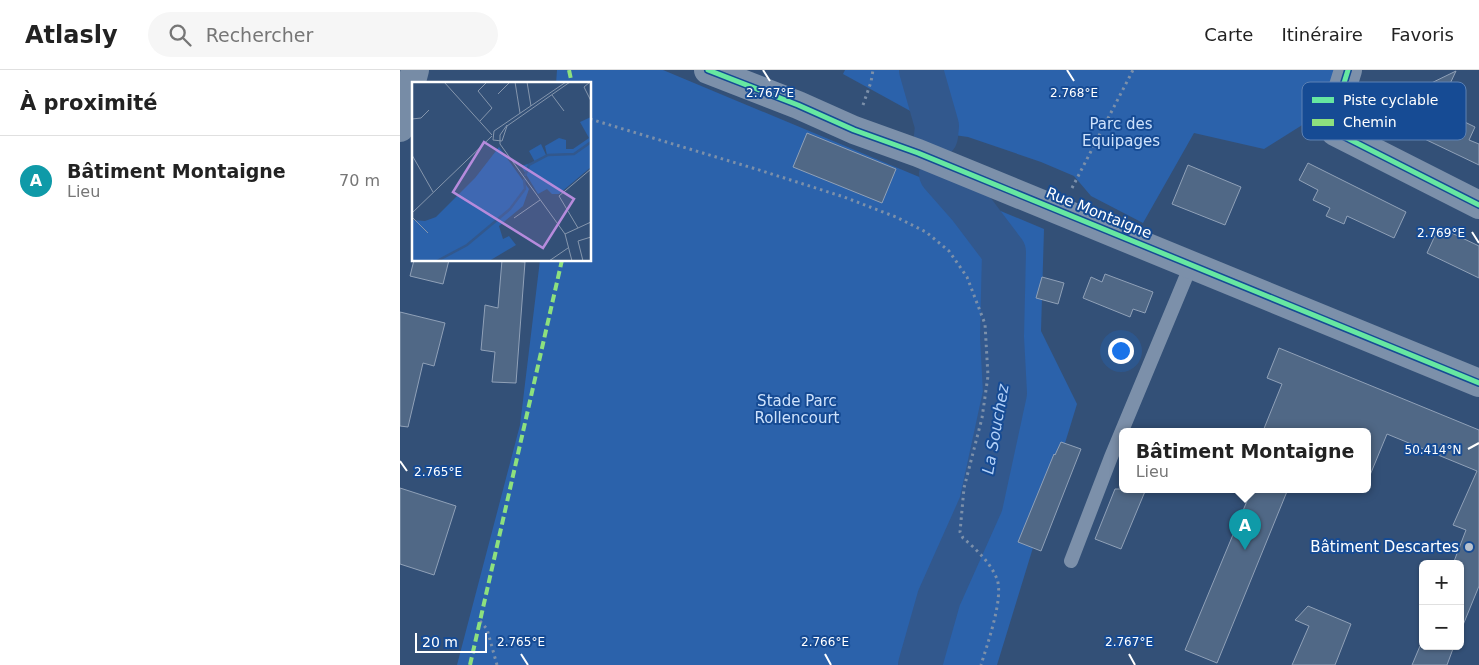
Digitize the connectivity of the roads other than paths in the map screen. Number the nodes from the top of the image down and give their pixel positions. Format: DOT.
graph roads {
  1 [pos="414,70"];
  2 [pos="708,70"];
  3 [pos="1348,70"];
  4 [pos="1344,82"];
  5 [pos="400,128"];
  6 [pos="1351,140"];
  7 [pos="1479,205"];
  8 [pos="1191,265"];
  9 [pos="1479,383"];
  10 [pos="1123,428"];
  11 [pos="1119,438"];
  12 [pos="1071,561"];
  1 -- 5 [label="main road"];
  2 -- 8 [label="street, Rue Montaigne"];
  3 -- 4 [label="street"];
  6 -- 7 [label="street"];
  8 -- 9 [label="street, Rue Montaigne"];
  8 -- 10 [label="lane"];
  11 -- 12 [label="lane"];
}
